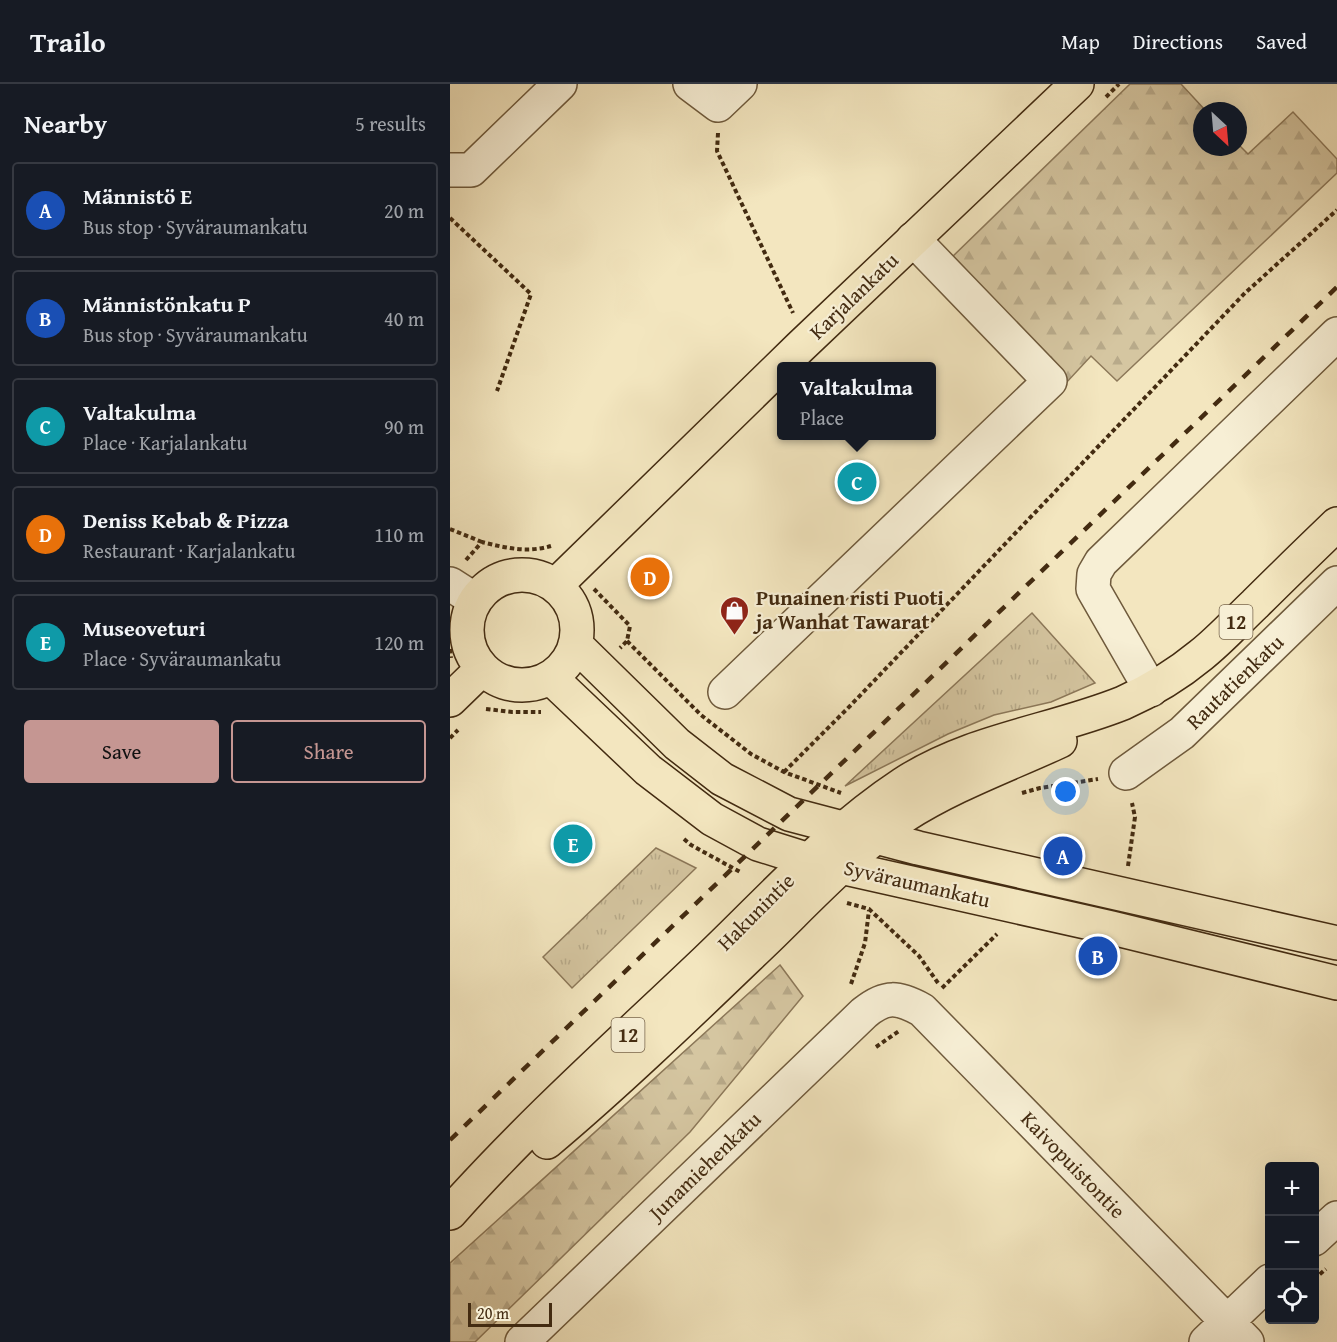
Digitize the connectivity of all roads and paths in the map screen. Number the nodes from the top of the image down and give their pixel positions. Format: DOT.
graph roads {
  1 [pos="560,84"];
  2 [pos="690,84"];
  3 [pos="1077,84"];
  4 [pos="729,95"];
  5 [pos="450,170"];
  6 [pos="1337,210"];
  7 [pos="450,218"];
  8 [pos="913,239"];
  9 [pos="799,323"];
  10 [pos="1337,334"];
  11 [pos="786,362"];
  12 [pos="777,371"];
  13 [pos="497,391"];
  14 [pos="1337,524"];
  15 [pos="450,529"];
  16 [pos="482,542"];
  17 [pos="1337,584"];
  18 [pos="555,586"];
  19 [pos="463,592"];
  20 [pos="627,641"];
  21 [pos="575,644"];
  22 [pos="482,669"];
  23 [pos="551,678"];
  24 [pos="725,692"];
  25 [pos="1137,696"];
  26 [pos="465,704"];
  27 [pos="552,711"];
  28 [pos="784,772"];
  29 [pos="1126,772"];
  30 [pos="1018,794"];
  31 [pos="875,821"];
  32 [pos="845,828"];
  33 [pos="809,860"];
  34 [pos="842,867"];
  35 [pos="1127,870"];
  36 [pos="1337,943"];
  37 [pos="1337,983"];
  38 [pos="893,998"];
  39 [pos="450,1215"];
  40 [pos="1337,1218"];
  41 [pos="1319,1234"];
  42 [pos="1265,1286"];
  43 [pos="1227,1335"];
  44 [pos="522,1342"];
  1 -- 5 [label="street"];
  2 -- 4 [label="street"];
  3 -- 8 [label="main road, Karjalankatu"];
  4 -- 9 [label="path"];
  6 -- 28 [label="path"];
  7 -- 13 [label="path"];
  8 -- 11 [label="main road, Karjalankatu"];
  8 -- 24 [label="street"];
  10 -- 25 [label="street"];
  12 -- 18 [label="main road, Karjalankatu"];
  14 -- 25 [label="main road, Hakunintie / 12"];
  15 -- 16 [label="path"];
  17 -- 29 [label="street, Rautatienkatu"];
  18 -- 19 [label="main road"];
  18 -- 21 [label="main road"];
  19 -- 22 [label="main road"];
  20 -- 28 [label="path"];
  21 -- 23 [label="main road"];
  21 -- 32 [label="main road, Syväraumankatu"];
  22 -- 23 [label="main road"];
  22 -- 26 [label="main road"];
  23 -- 33 [label="main road, Syväraumankatu"];
  25 -- 31 [label="main road, Hakunintie / 12"];
  26 -- 27 [label="path"];
  28 -- 31 [label="path"];
  29 -- 30 [label="path"];
  29 -- 35 [label="path"];
  31 -- 32 [label="main road, Hakunintie / 12"];
  31 -- 34 [label="main road, Hakunintie / 12"];
  31 -- 36 [label="main road, Syväraumankatu"];
  32 -- 33 [label="main road, Hakunintie / 12"];
  33 -- 34 [label="main road, Syväraumankatu"];
  33 -- 39 [label="main road, Hakunintie / 12"];
  34 -- 37 [label="main road, Syväraumankatu"];
  34 -- 39 [label="main road, Hakunintie / 12"];
  38 -- 43 [label="street, Kaivopuistontie"];
  38 -- 44 [label="street, Junamiehenkatu"];
  40 -- 41 [label="street"];
  42 -- 43 [label="street"];
}
